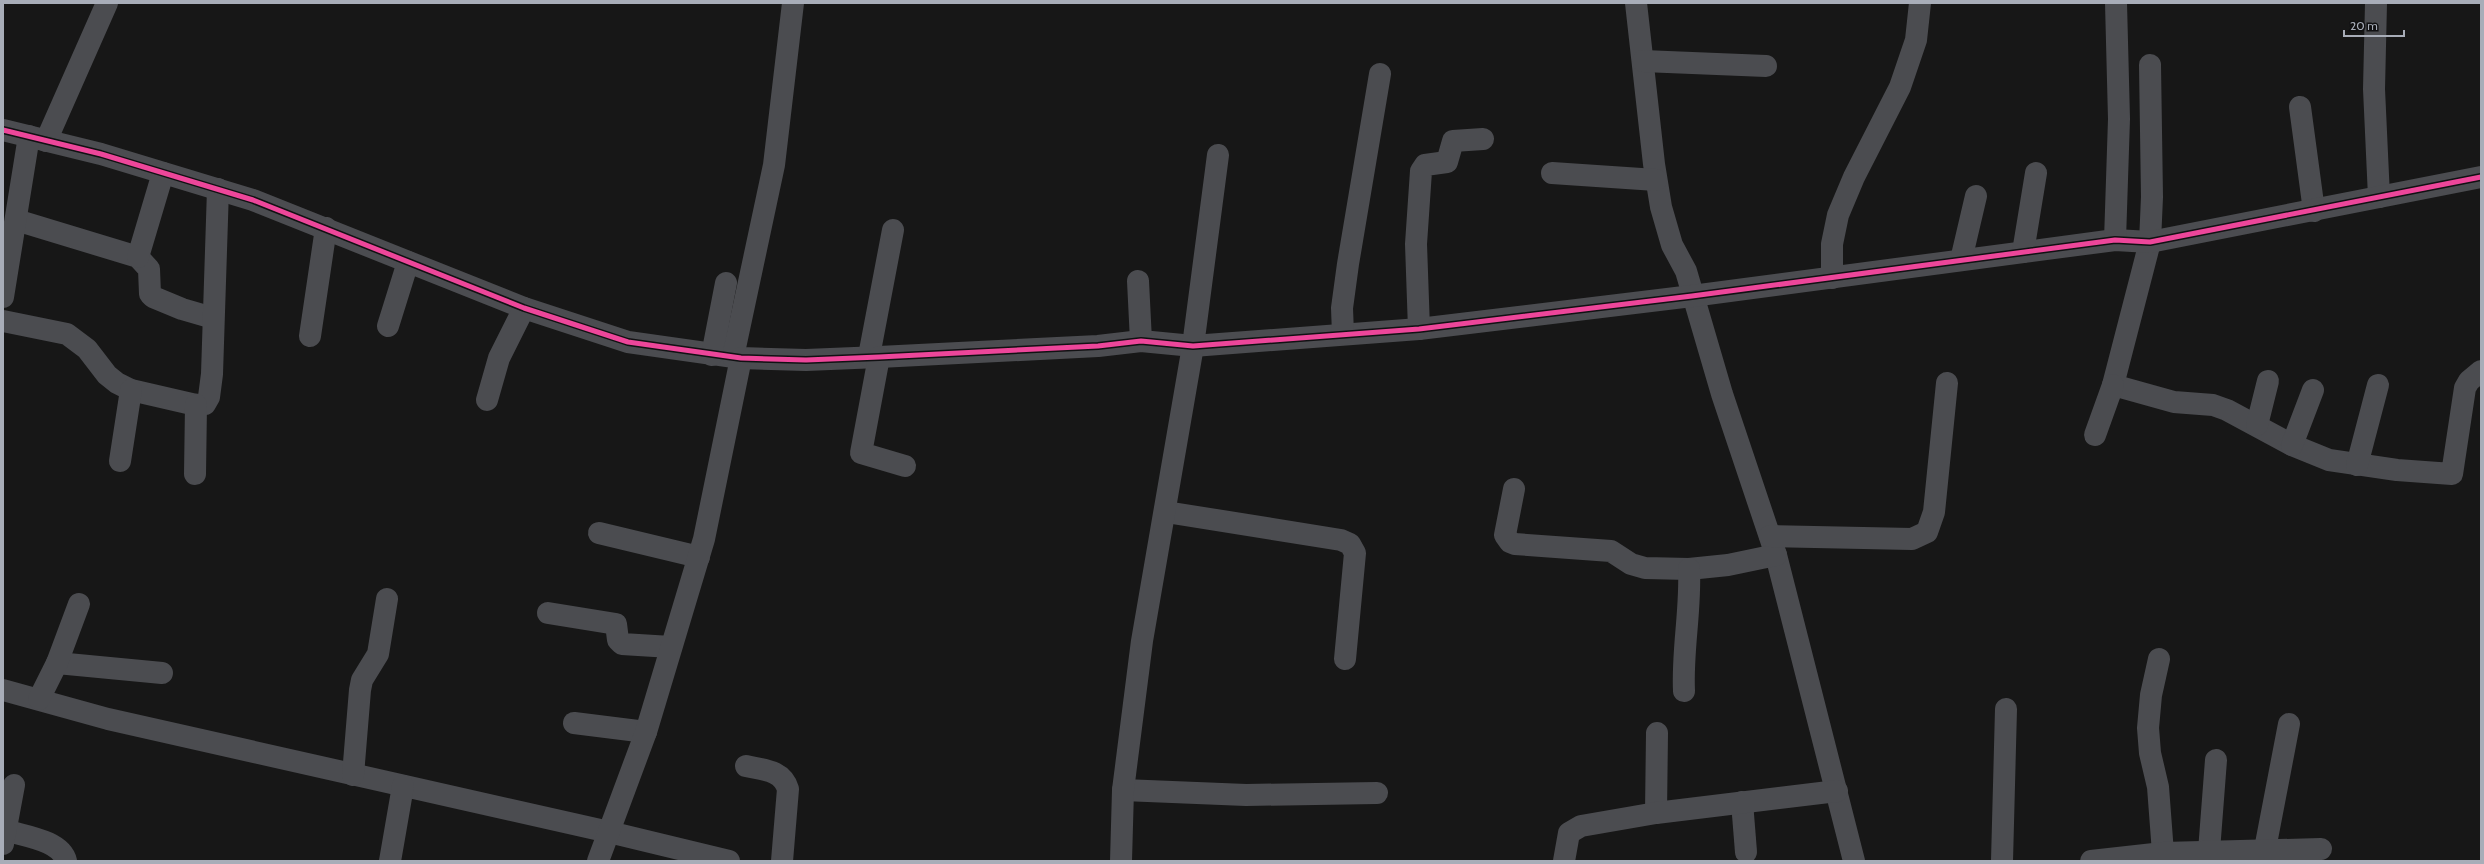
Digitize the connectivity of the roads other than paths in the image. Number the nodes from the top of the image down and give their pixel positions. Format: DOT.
graph roads {
  1 [pos="106,3"];
  2 [pos="793,3"];
  3 [pos="1636,3"];
  4 [pos="1920,3"];
  5 [pos="2116,3"];
  6 [pos="2376,3"];
  7 [pos="1643,61"];
  8 [pos="2150,65"];
  9 [pos="1766,66"];
  10 [pos="1380,74"];
  11 [pos="2300,107"];
  12 [pos="3,130"];
  13 [pos="38,139"];
  14 [pos="1483,139"];
  15 [pos="1218,155"];
  16 [pos="164,173"];
  17 [pos="1552,173"];
  18 [pos="2036,173"];
  19 [pos="2481,177"];
  20 [pos="1656,180"];
  21 [pos="218,189"];
  22 [pos="1976,196"];
  23 [pos="2379,197"];
  24 [pos="2314,211"];
  25 [pos="16,220"];
  26 [pos="326,228"];
  27 [pos="893,230"];
  28 [pos="2133,241"];
  29 [pos="2023,252"];
  30 [pos="138,257"];
  31 [pos="1961,260"];
  32 [pos="408,262"];
  33 [pos="1832,278"];
  34 [pos="1138,281"];
  35 [pos="726,283"];
  36 [pos="1692,296"];
  37 [pos="3,297"];
  38 [pos="524,308"];
  39 [pos="213,318"];
  40 [pos="3,321"];
  41 [pos="388,326"];
  42 [pos="1420,329"];
  43 [pos="1343,334"];
  44 [pos="310,336"];
  45 [pos="1141,341"];
  46 [pos="1193,346"];
  47 [pos="712,356"];
  48 [pos="874,357"];
  49 [pos="737,358"];
  50 [pos="2481,371"];
  51 [pos="2268,382"];
  52 [pos="1947,383"];
  53 [pos="2113,385"];
  54 [pos="2378,385"];
  55 [pos="131,390"];
  56 [pos="2313,390"];
  57 [pos="487,400"];
  58 [pos="196,405"];
  59 [pos="2257,425"];
  60 [pos="2095,436"];
  61 [pos="2292,445"];
  62 [pos="120,461"];
  63 [pos="2357,465"];
  64 [pos="905,466"];
  65 [pos="195,474"];
  66 [pos="1514,489"];
  67 [pos="1166,512"];
  68 [pos="599,533"];
  69 [pos="1773,545"];
  70 [pos="699,556"];
  71 [pos="1689,569"];
  72 [pos="387,599"];
  73 [pos="79,604"];
  74 [pos="548,613"];
  75 [pos="671,647"];
  76 [pos="1345,659"];
  77 [pos="2158,659"];
  78 [pos="57,663"];
  79 [pos="162,673"];
  80 [pos="3,690"];
  81 [pos="1684,691"];
  82 [pos="39,699"];
  83 [pos="2006,708"];
  84 [pos="574,723"];
  85 [pos="2289,724"];
  86 [pos="646,732"];
  87 [pos="1657,733"];
  88 [pos="2216,760"];
  89 [pos="746,766"];
  90 [pos="353,774"];
  91 [pos="14,785"];
  92 [pos="403,786"];
  93 [pos="1123,790"];
  94 [pos="1837,791"];
  95 [pos="1378,793"];
  96 [pos="1742,802"];
  97 [pos="1656,813"];
  98 [pos="608,832"];
  99 [pos="4,837"];
  100 [pos="2265,849"];
  101 [pos="2321,849"];
  102 [pos="2209,851"];
  103 [pos="1746,852"];
  104 [pos="2163,853"];
  105 [pos="66,861"];
  106 [pos="390,861"];
  107 [pos="598,861"];
  108 [pos="729,861"];
  109 [pos="782,861"];
  110 [pos="1121,861"];
  111 [pos="1564,861"];
  112 [pos="1854,861"];
  113 [pos="2002,861"];
  114 [pos="2091,861"];
  1 -- 13 [label="street"];
  2 -- 49 [label="street"];
  3 -- 7 [label="street"];
  4 -- 33 [label="street"];
  5 -- 28 [label="street"];
  6 -- 23 [label="street"];
  7 -- 9 [label="street"];
  7 -- 20 [label="street"];
  8 -- 28 [label="street"];
  10 -- 43 [label="street"];
  11 -- 24 [label="street"];
  12 -- 13 [label="street"];
  13 -- 16 [label="street"];
  13 -- 25 [label="street"];
  14 -- 42 [label="street"];
  15 -- 46 [label="street"];
  16 -- 21 [label="street"];
  16 -- 30 [label="street"];
  17 -- 20 [label="street"];
  18 -- 29 [label="street"];
  19 -- 23 [label="street"];
  20 -- 36 [label="street"];
  21 -- 26 [label="street"];
  21 -- 39 [label="street"];
  22 -- 31 [label="street"];
  23 -- 24 [label="street"];
  24 -- 28 [label="street"];
  25 -- 30 [label="street"];
  25 -- 37 [label="street"];
  26 -- 32 [label="street"];
  26 -- 44 [label="street"];
  27 -- 48 [label="street"];
  28 -- 29 [label="street"];
  28 -- 53 [label="street"];
  29 -- 31 [label="street"];
  30 -- 39 [label="street"];
  31 -- 33 [label="street"];
  32 -- 38 [label="street"];
  32 -- 41 [label="street"];
  33 -- 36 [label="street"];
  34 -- 45 [label="street"];
  35 -- 47 [label="street"];
  36 -- 42 [label="street"];
  36 -- 69 [label="street"];
  38 -- 47 [label="street"];
  38 -- 57 [label="street"];
  39 -- 58 [label="street"];
  40 -- 55 [label="street"];
  42 -- 43 [label="street"];
  43 -- 46 [label="street"];
  45 -- 46 [label="street"];
  45 -- 48 [label="street"];
  46 -- 67 [label="street"];
  47 -- 49 [label="street"];
  48 -- 49 [label="street"];
  48 -- 64 [label="street"];
  49 -- 70 [label="street"];
  50 -- 63 [label="street"];
  51 -- 59 [label="street"];
  52 -- 69 [label="street"];
  53 -- 59 [label="street"];
  53 -- 60 [label="street"];
  54 -- 63 [label="street"];
  55 -- 58 [label="street"];
  55 -- 62 [label="street"];
  56 -- 61 [label="street"];
  58 -- 65 [label="street"];
  59 -- 61 [label="street"];
  61 -- 63 [label="street"];
  66 -- 71 [label="street"];
  67 -- 76 [label="street"];
  67 -- 93 [label="street"];
  68 -- 70 [label="street"];
  69 -- 71 [label="street"];
  69 -- 94 [label="street"];
  70 -- 75 [label="street"];
  71 -- 81 [label="street"];
  72 -- 90 [label="street"];
  73 -- 78 [label="street"];
  74 -- 75 [label="street"];
  75 -- 86 [label="street"];
  77 -- 104 [label="street"];
  78 -- 79 [label="street"];
  78 -- 82 [label="street"];
  80 -- 82 [label="street"];
  82 -- 90 [label="street"];
  83 -- 113 [label="street"];
  84 -- 86 [label="street"];
  85 -- 100 [label="street"];
  86 -- 98 [label="street"];
  87 -- 97 [label="street"];
  88 -- 102 [label="street"];
  89 -- 109 [label="street"];
  90 -- 92 [label="street"];
  91 -- 99 [label="street"];
  92 -- 98 [label="street"];
  92 -- 106 [label="street"];
  93 -- 95 [label="street"];
  93 -- 110 [label="street"];
  94 -- 96 [label="street"];
  94 -- 112 [label="street"];
  96 -- 97 [label="street"];
  96 -- 103 [label="street"];
  97 -- 111 [label="street"];
  98 -- 107 [label="street"];
  98 -- 108 [label="street"];
  99 -- 105 [label="street"];
  100 -- 101 [label="street"];
  100 -- 102 [label="street"];
  102 -- 104 [label="street"];
  104 -- 114 [label="street"];
}
